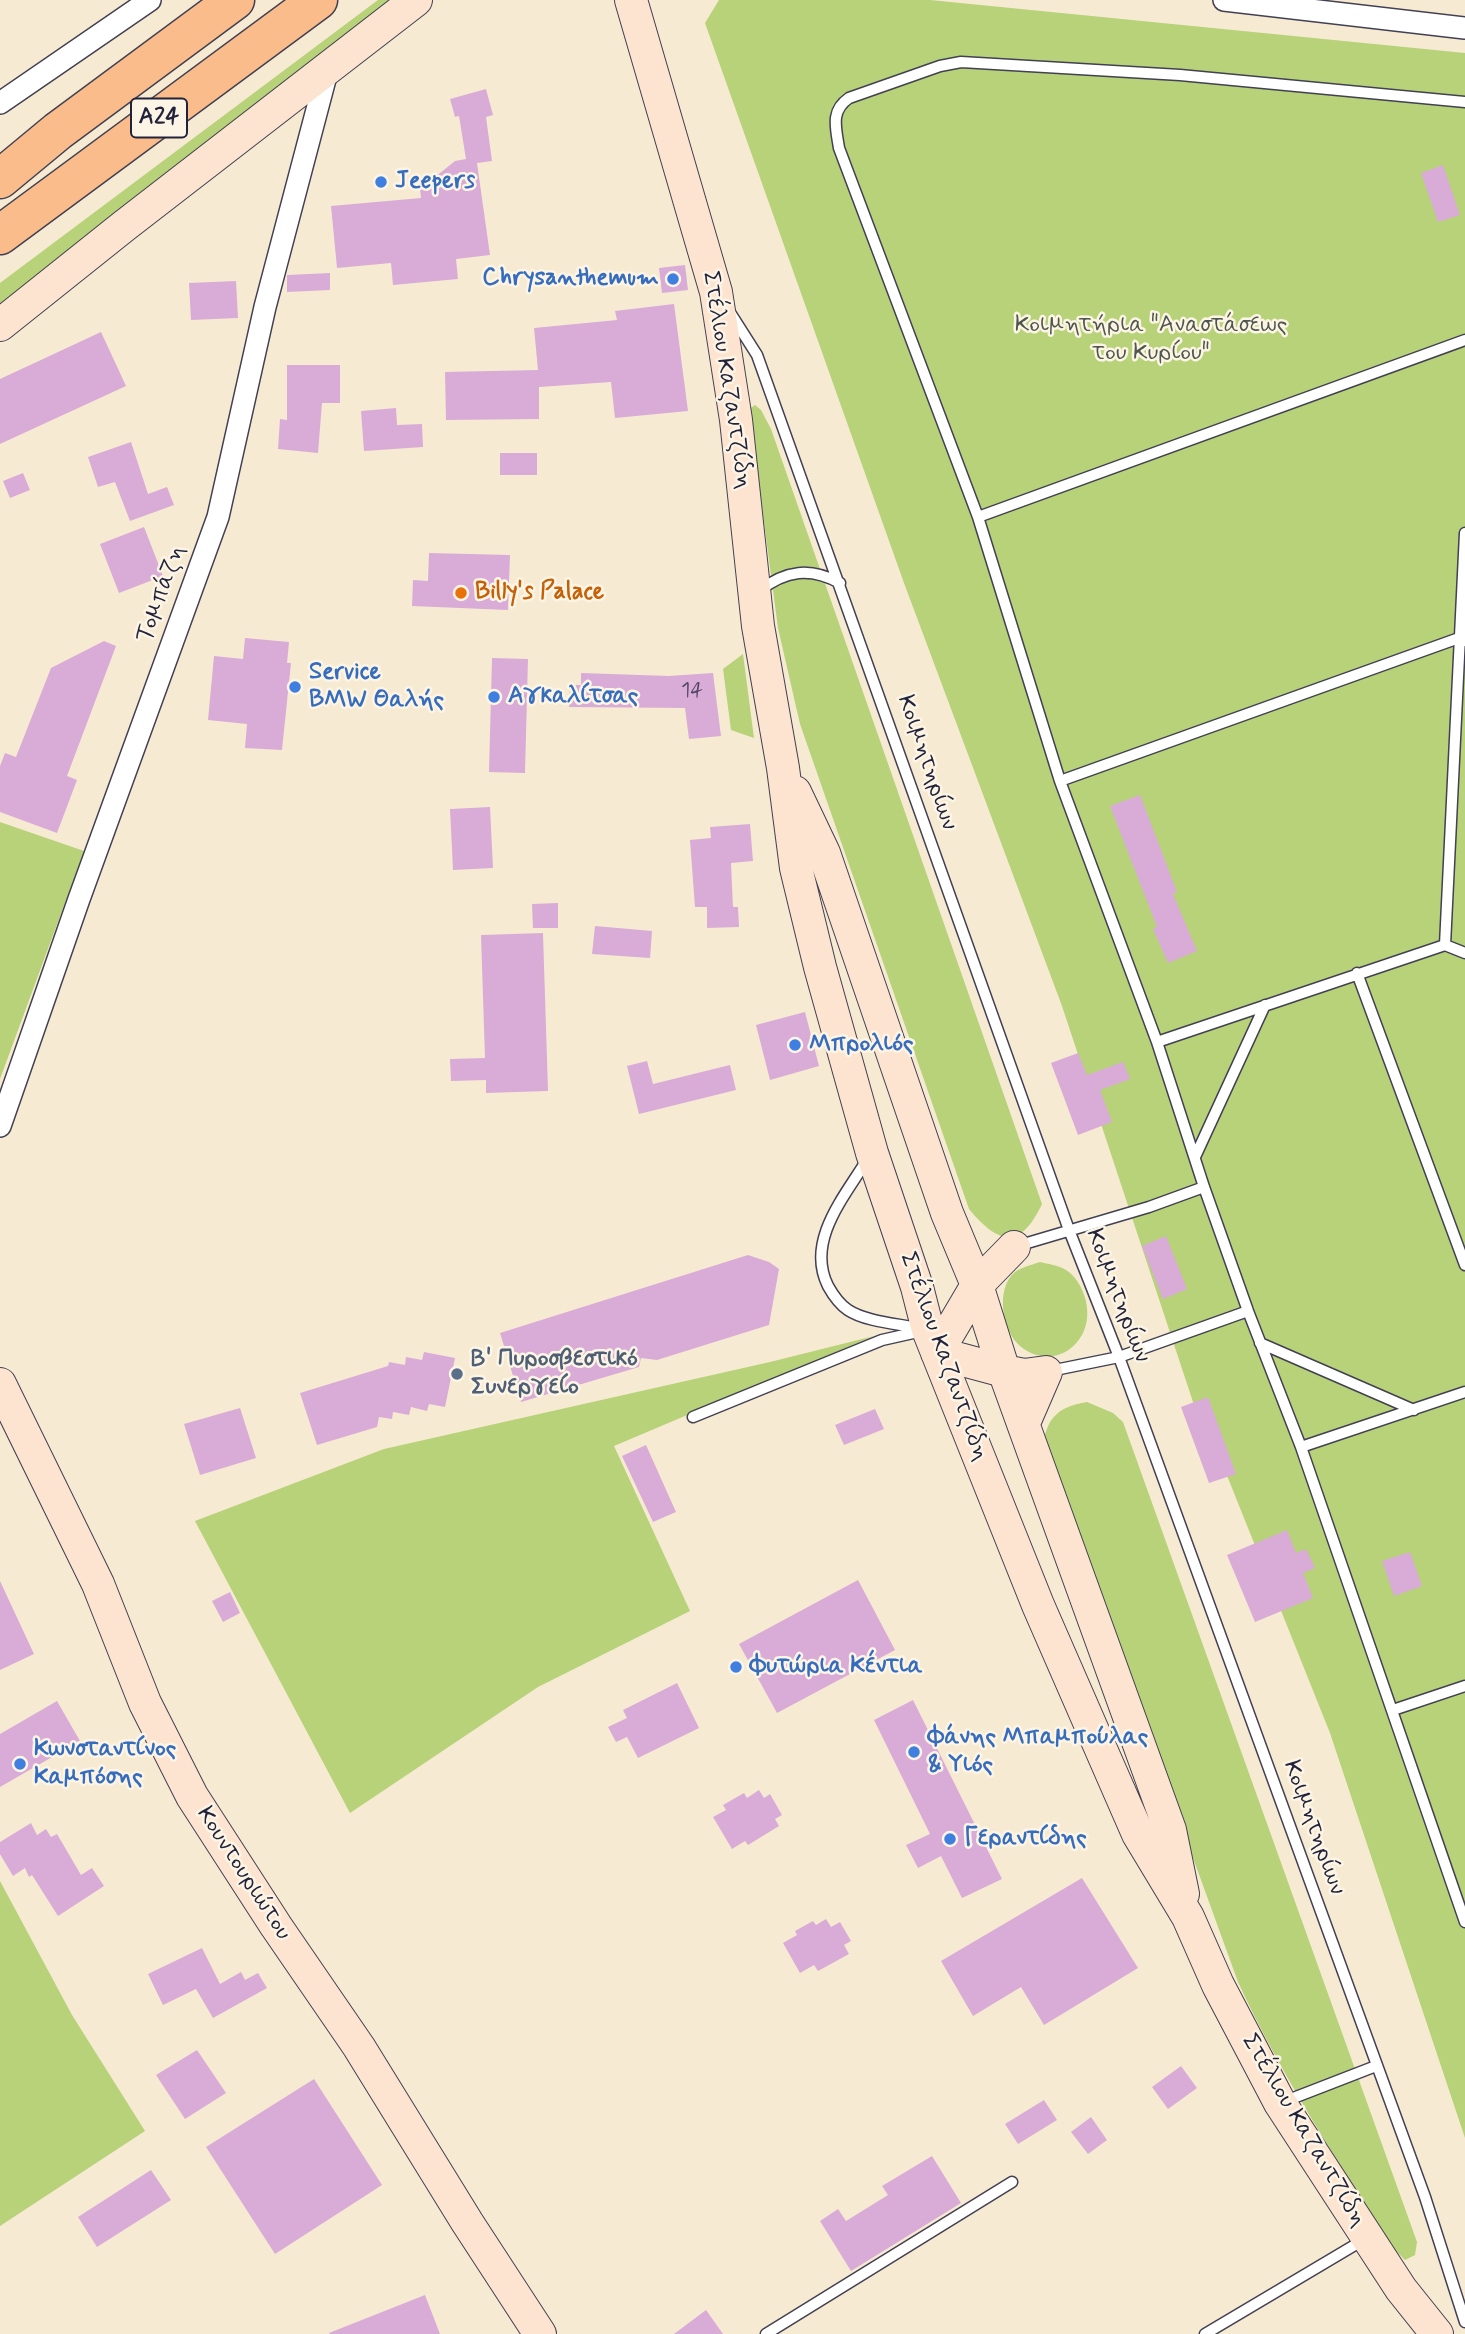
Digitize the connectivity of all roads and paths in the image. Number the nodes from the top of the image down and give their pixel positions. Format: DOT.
graph roads {
  1 [pos="150,0"];
  2 [pos="235,0"];
  3 [pos="318,0"];
  4 [pos="416,0"];
  5 [pos="631,0"];
  6 [pos="1224,0"];
  7 [pos="1465,28"];
  8 [pos="328,66"];
  9 [pos="1465,102"];
  10 [pos="0,103"];
  11 [pos="58,131"];
  12 [pos="0,156"];
  13 [pos="0,179"];
  14 [pos="0,235"];
  15 [pos="716,292"];
  16 [pos="0,325"];
  17 [pos="1465,340"];
  18 [pos="978,517"];
  19 [pos="1465,533"];
  20 [pos="840,583"];
  21 [pos="755,594"];
  22 [pos="1462,639"];
  23 [pos="783,768"];
  24 [pos="1060,781"];
  25 [pos="1445,945"];
  26 [pos="1465,953"];
  27 [pos="1357,973"];
  28 [pos="1265,1005"];
  29 [pos="1157,1042"];
  30 [pos="0,1126"];
  31 [pos="872,1153"];
  32 [pos="1195,1157"];
  33 [pos="1204,1187"];
  34 [pos="947,1213"];
  35 [pos="1069,1230"];
  36 [pos="1014,1247"];
  37 [pos="1465,1265"];
  38 [pos="977,1285"];
  39 [pos="1248,1311"];
  40 [pos="932,1341"];
  41 [pos="1260,1343"];
  42 [pos="1119,1357"];
  43 [pos="1004,1371"];
  44 [pos="1046,1372"];
  45 [pos="0,1384"];
  46 [pos="1465,1392"];
  47 [pos="1414,1410"];
  48 [pos="693,1417"];
  49 [pos="1024,1423"];
  50 [pos="1301,1447"];
  51 [pos="1465,1686"];
  52 [pos="1393,1710"];
  53 [pos="1188,1917"];
  54 [pos="1465,1922"];
  55 [pos="1376,2066"];
  56 [pos="1280,2103"];
  57 [pos="1012,2182"];
  58 [pos="1367,2237"];
  59 [pos="1465,2322"];
  60 [pos="540,2334"];
  61 [pos="766,2334"];
  62 [pos="1205,2334"];
  63 [pos="1437,2334"];
  1 -- 10 [label="street"];
  2 -- 11 [label="highway, Α24"];
  3 -- 14 [label="highway, Α24"];
  4 -- 8 [label="main road"];
  5 -- 15 [label="main road, Στέλιου Καζαντζίδη"];
  6 -- 7 [label="street"];
  8 -- 16 [label="main road"];
  8 -- 30 [label="street, Τομπάζη"];
  9 -- 18 [label="lane"];
  11 -- 12 [label="highway, Α24"];
  11 -- 13 [label="highway"];
  15 -- 20 [label="lane, Κοιμητηρίων"];
  15 -- 21 [label="main road, Στέλιου Καζαντζίδη"];
  17 -- 18 [label="lane"];
  18 -- 24 [label="lane"];
  19 -- 22 [label="lane"];
  20 -- 21 [label="lane"];
  20 -- 35 [label="lane, Κοιμητηρίων"];
  21 -- 23 [label="main road, Στέλιου Καζαντζίδη"];
  22 -- 24 [label="lane"];
  22 -- 25 [label="lane"];
  23 -- 31 [label="main road, Στέλιου Καζαντζίδη"];
  23 -- 34 [label="main road, Στέλιου Καζαντζίδη"];
  24 -- 29 [label="lane"];
  25 -- 26 [label="lane"];
  25 -- 27 [label="lane"];
  27 -- 28 [label="lane"];
  27 -- 37 [label="lane"];
  28 -- 29 [label="lane"];
  28 -- 32 [label="lane"];
  29 -- 32 [label="lane"];
  31 -- 40 [label="main road, Στέλιου Καζαντζίδη"];
  31 -- 40 [label="lane"];
  32 -- 33 [label="lane"];
  33 -- 35 [label="lane"];
  33 -- 39 [label="lane"];
  34 -- 36 [label="main road"];
  34 -- 38 [label="main road, Στέλιου Καζαντζίδη"];
  35 -- 36 [label="lane"];
  35 -- 42 [label="lane, Κοιμητηρίων"];
  36 -- 38 [label="main road"];
  38 -- 40 [label="main road"];
  38 -- 43 [label="main road, Στέλιου Καζαντζίδη"];
  39 -- 41 [label="lane"];
  39 -- 42 [label="lane"];
  40 -- 43 [label="main road"];
  40 -- 48 [label="lane"];
  40 -- 53 [label="main road, Στέλιου Καζαντζίδη"];
  41 -- 47 [label="lane"];
  41 -- 50 [label="lane"];
  42 -- 44 [label="lane"];
  42 -- 55 [label="lane, Κοιμητηρίων"];
  43 -- 44 [label="main road"];
  43 -- 49 [label="main road, Στέλιου Καζαντζίδη"];
  44 -- 49 [label="main road"];
  45 -- 60 [label="main road, Κουντουριώτου"];
  46 -- 47 [label="lane"];
  47 -- 50 [label="lane"];
  49 -- 53 [label="main road, Στέλιου Καζαντζίδη"];
  50 -- 52 [label="lane"];
  51 -- 52 [label="lane"];
  52 -- 54 [label="lane"];
  53 -- 56 [label="main road, Στέλιου Καζαντζίδη"];
  55 -- 56 [label="lane"];
  55 -- 59 [label="lane, Κοιμητηρίων"];
  56 -- 58 [label="main road, Στέλιου Καζαντζίδη"];
  57 -- 61 [label="lane"];
  58 -- 62 [label="lane"];
  58 -- 63 [label="main road, Στέλιου Καζαντζίδη"];
}
